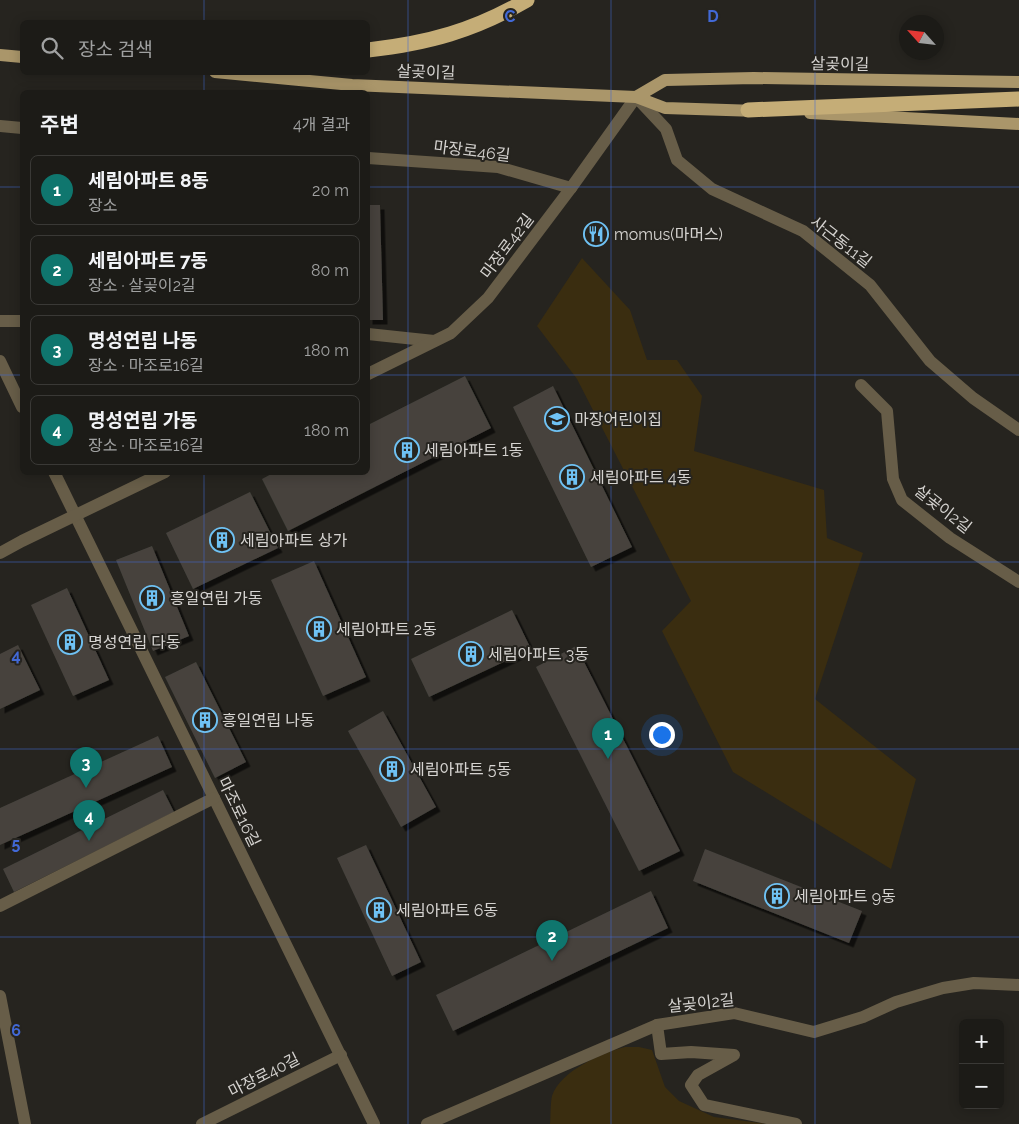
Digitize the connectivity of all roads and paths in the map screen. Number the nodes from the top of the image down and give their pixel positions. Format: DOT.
graph roads {
  1 [pos="527,0"];
  2 [pos="370,50"];
  3 [pos="0,55"];
  4 [pos="20,57"];
  5 [pos="247,75"];
  6 [pos="1019,82"];
  7 [pos="636,97"];
  8 [pos="1019,99"];
  9 [pos="748,110"];
  10 [pos="1019,124"];
  11 [pos="0,126"];
  12 [pos="20,128"];
  13 [pos="370,158"];
  14 [pos="571,188"];
  15 [pos="0,321"];
  16 [pos="20,321"];
  17 [pos="370,334"];
  18 [pos="434,341"];
  19 [pos="0,361"];
  20 [pos="370,373"];
  21 [pos="861,385"];
  22 [pos="20,403"];
  23 [pos="1019,430"];
  24 [pos="55,475"];
  25 [pos="159,475"];
  26 [pos="75,515"];
  27 [pos="0,553"];
  28 [pos="1019,582"];
  29 [pos="214,798"];
  30 [pos="0,906"];
  31 [pos="1019,985"];
  32 [pos="0,996"];
  33 [pos="657,1025"];
  34 [pos="340,1055"];
  35 [pos="25,1124"];
  36 [pos="202,1124"];
  37 [pos="374,1124"];
  38 [pos="427,1124"];
  39 [pos="796,1124"];
  1 -- 2 [label="highway"];
  3 -- 4 [label="main road"];
  5 -- 7 [label="main road, 살곶이길"];
  6 -- 7 [label="main road, 살곶이길"];
  7 -- 9 [label="main road, 살곶이길"];
  7 -- 14 [label="street, 마장로42길"];
  7 -- 23 [label="street, 사근동11길"];
  8 -- 9 [label="highway"];
  9 -- 10 [label="main road, 살곶이길"];
  11 -- 12 [label="street"];
  13 -- 14 [label="street, 마장로46길"];
  14 -- 18 [label="street, 마장로42길"];
  15 -- 16 [label="street"];
  17 -- 18 [label="street"];
  18 -- 20 [label="street, 마장로42길"];
  19 -- 22 [label="street"];
  21 -- 28 [label="street, 살곶이2길"];
  24 -- 26 [label="street"];
  25 -- 26 [label="street"];
  26 -- 27 [label="street"];
  26 -- 29 [label="street, 마조로16길"];
  29 -- 30 [label="street"];
  29 -- 34 [label="street, 마조로16길"];
  31 -- 33 [label="street, 살곶이2길"];
  32 -- 35 [label="street"];
  33 -- 38 [label="street, 살곶이2길"];
  33 -- 39 [label="street"];
  34 -- 36 [label="street, 마장로40길"];
  34 -- 37 [label="street, 마조로16길"];
}
